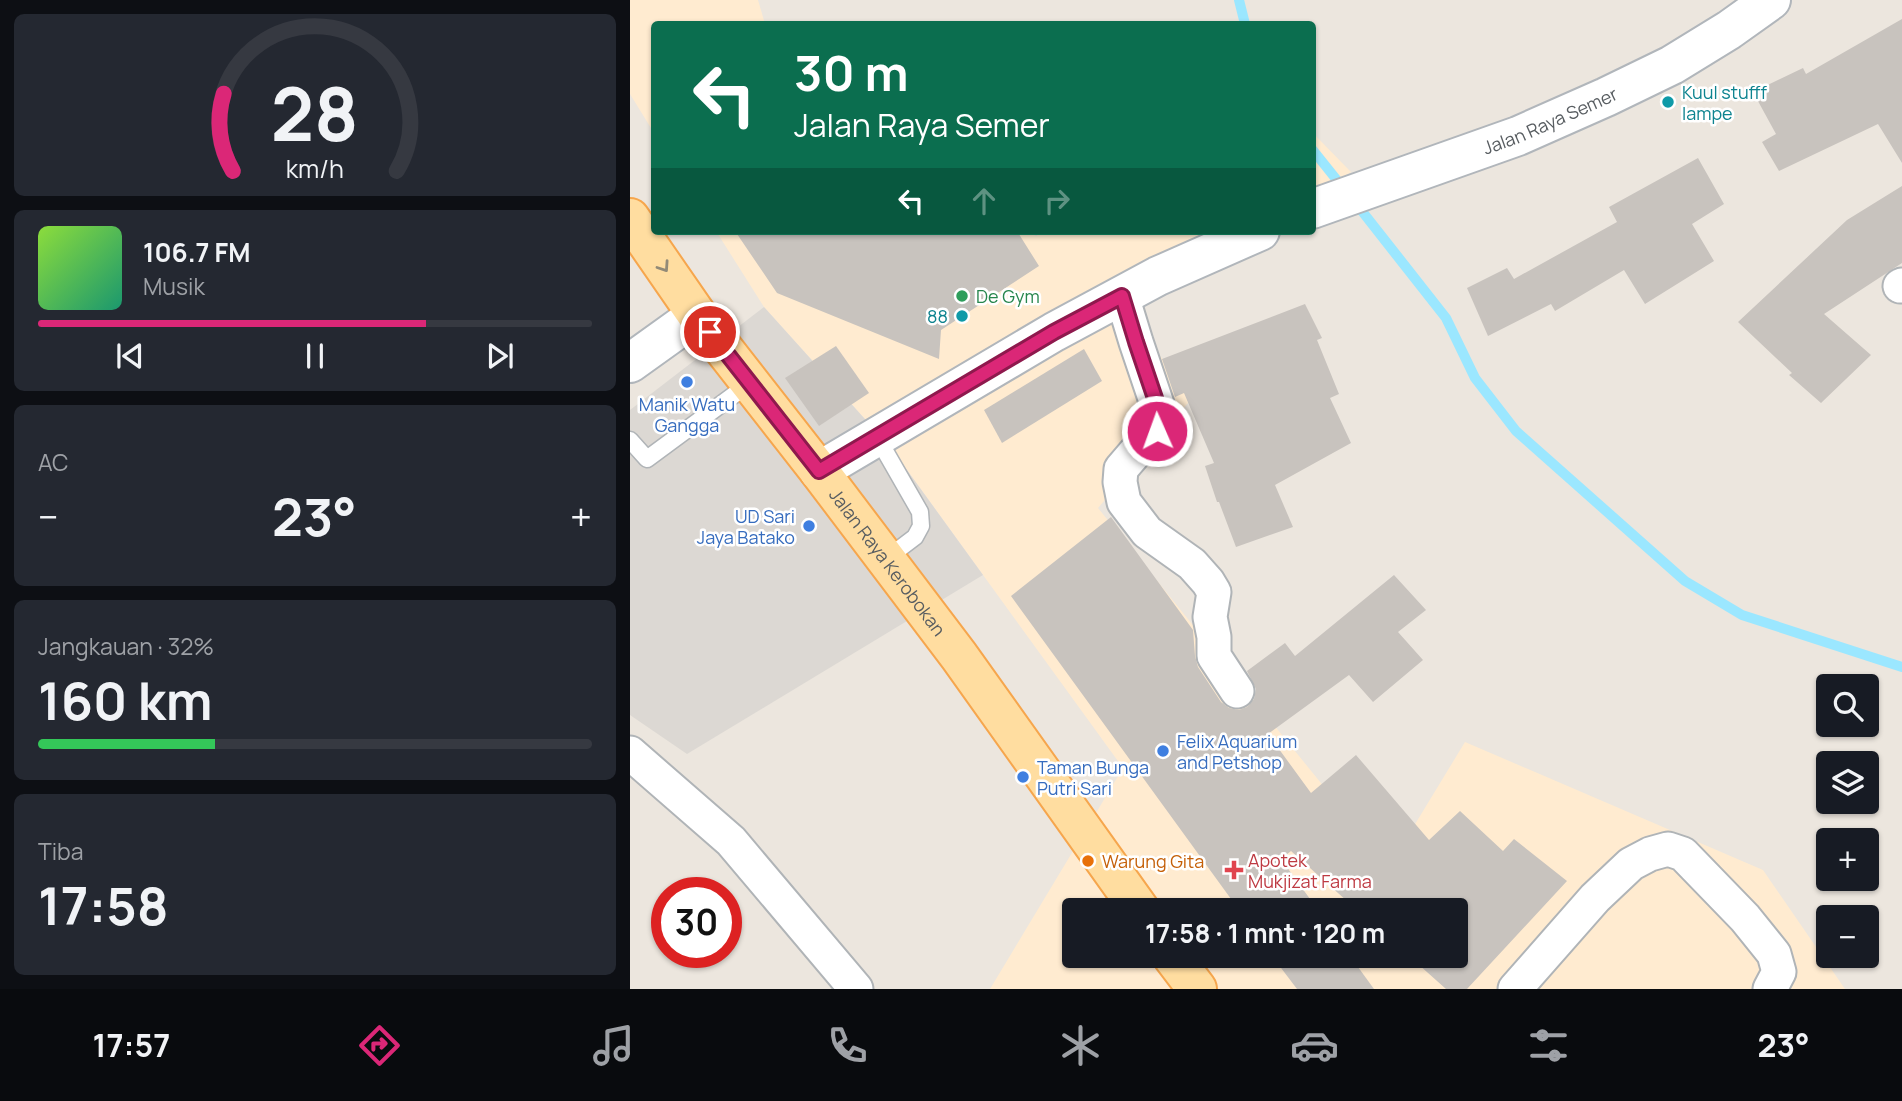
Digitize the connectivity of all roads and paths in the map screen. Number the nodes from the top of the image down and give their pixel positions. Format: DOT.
graph roads {
  1 [pos="1771,0"];
  2 [pos="1316,208"];
  3 [pos="630,218"];
  4 [pos="1252,235"];
  5 [pos="1122,296"];
  6 [pos="697,315"];
  7 [pos="630,363"];
  8 [pos="750,383"];
  9 [pos="877,437"];
  10 [pos="630,440"];
  11 [pos="819,471"];
  12 [pos="886,559"];
  13 [pos="1237,691"];
  14 [pos="630,752"];
  15 [pos="1131,898"];
  16 [pos="1181,968"];
  17 [pos="856,989"];
  18 [pos="1197,989"];
  19 [pos="1516,989"];
  20 [pos="1770,989"];
  1 -- 2 [label="street, Jalan Raya Semer"];
  3 -- 6 [label="main road, Jalan Raya Kerobokan, one-way"];
  4 -- 5 [label="street"];
  5 -- 9 [label="street"];
  5 -- 13 [label="street"];
  6 -- 7 [label="street"];
  6 -- 8 [label="main road, Jalan Raya Kerobokan"];
  8 -- 10 [label="lane"];
  8 -- 11 [label="main road, Jalan Raya Kerobokan"];
  9 -- 11 [label="street"];
  9 -- 12 [label="lane"];
  11 -- 12 [label="main road, Jalan Raya Kerobokan"];
  12 -- 15 [label="main road, Jalan Raya Kerobokan"];
  14 -- 17 [label="street"];
  16 -- 18 [label="main road"];
  19 -- 20 [label="street"];
}
